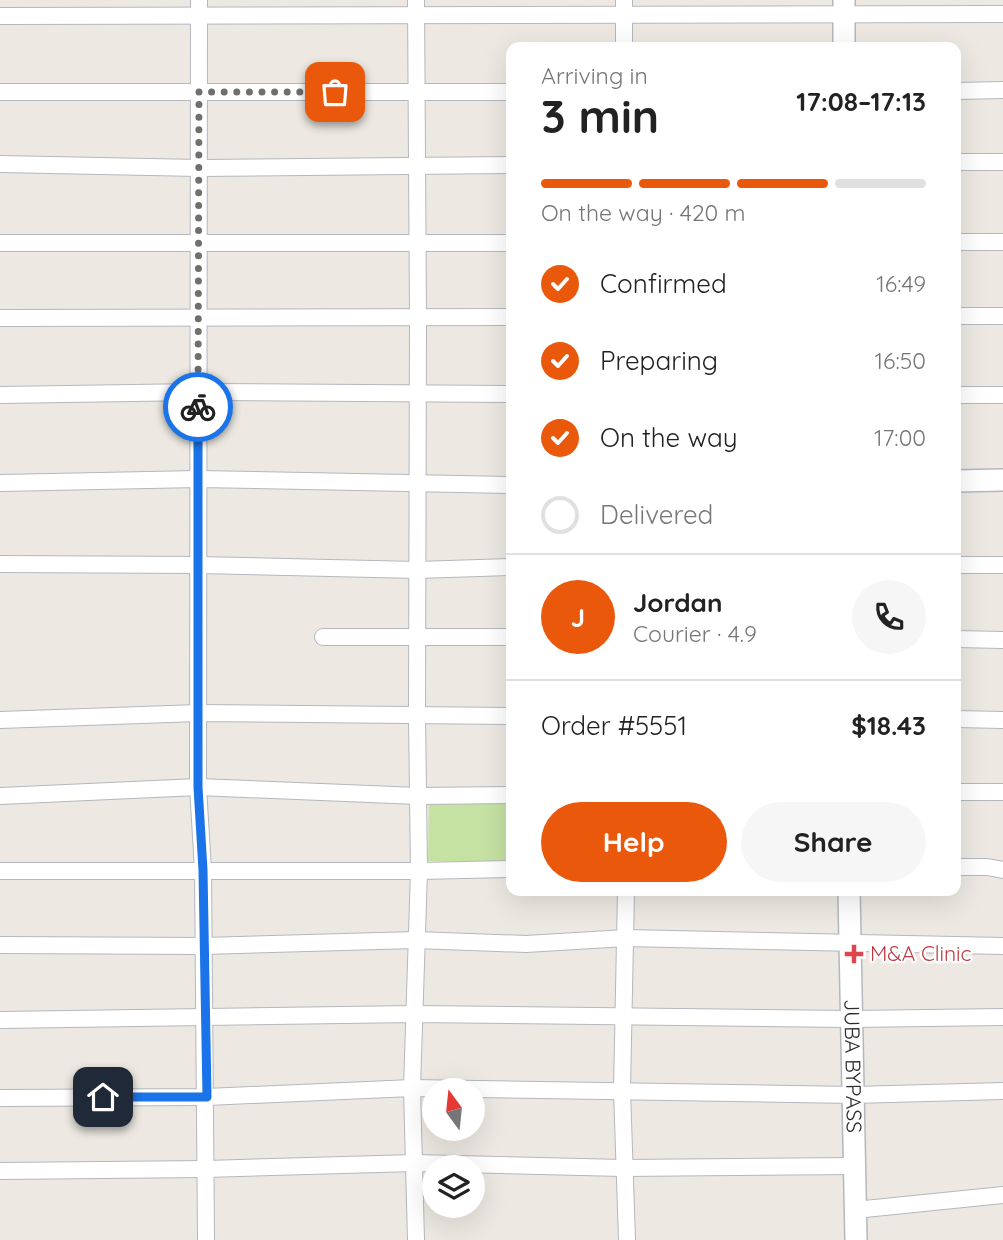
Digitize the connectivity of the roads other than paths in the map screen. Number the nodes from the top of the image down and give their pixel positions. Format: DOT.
graph roads {
  1 [pos="624,7"];
  2 [pos="844,7"];
  3 [pos="199,8"];
  4 [pos="416,8"];
  5 [pos="1003,14"];
  6 [pos="0,16"];
  7 [pos="624,42"];
  8 [pos="844,42"];
  9 [pos="1003,90"];
  10 [pos="961,91"];
  11 [pos="0,92"];
  12 [pos="199,92"];
  13 [pos="416,92"];
  14 [pos="506,92"];
  15 [pos="961,162"];
  16 [pos="1003,162"];
  17 [pos="0,164"];
  18 [pos="506,165"];
  19 [pos="417,166"];
  20 [pos="199,168"];
  21 [pos="961,242"];
  22 [pos="1003,242"];
  23 [pos="0,243"];
  24 [pos="198,243"];
  25 [pos="418,243"];
  26 [pos="506,243"];
  27 [pos="961,316"];
  28 [pos="1003,316"];
  29 [pos="418,317"];
  30 [pos="506,317"];
  31 [pos="0,318"];
  32 [pos="198,318"];
  33 [pos="198,392"];
  34 [pos="506,394"];
  35 [pos="0,395"];
  36 [pos="417,395"];
  37 [pos="961,395"];
  38 [pos="1003,395"];
  39 [pos="198,479"];
  40 [pos="1003,480"];
  41 [pos="961,481"];
  42 [pos="0,484"];
  43 [pos="417,484"];
  44 [pos="506,485"];
  45 [pos="0,564"];
  46 [pos="198,565"];
  47 [pos="961,565"];
  48 [pos="1003,565"];
  49 [pos="506,567"];
  50 [pos="417,570"];
  51 [pos="417,636"];
  52 [pos="323,637"];
  53 [pos="506,637"];
  54 [pos="961,639"];
  55 [pos="1003,640"];
  56 [pos="198,713"];
  57 [pos="416,715"];
  58 [pos="506,716"];
  59 [pos="961,719"];
  60 [pos="0,720"];
  61 [pos="1003,720"];
  62 [pos="198,787"];
  63 [pos="961,792"];
  64 [pos="1003,792"];
  65 [pos="506,795"];
  66 [pos="0,796"];
  67 [pos="418,796"];
  68 [pos="961,867"];
  69 [pos="506,869"];
  70 [pos="0,870"];
  71 [pos="203,870"];
  72 [pos="1003,870"];
  73 [pos="419,871"];
  74 [pos="626,896"];
  75 [pos="849,896"];
  76 [pos="626,938"];
  77 [pos="416,940"];
  78 [pos="850,944"];
  79 [pos="0,945"];
  80 [pos="203,946"];
  81 [pos="1003,946"];
  82 [pos="414,1014"];
  83 [pos="624,1016"];
  84 [pos="1003,1017"];
  85 [pos="205,1018"];
  86 [pos="851,1019"];
  87 [pos="0,1020"];
  88 [pos="412,1088"];
  89 [pos="622,1090"];
  90 [pos="1003,1091"];
  91 [pos="853,1095"];
  92 [pos="207,1097"];
  93 [pos="0,1098"];
  94 [pos="415,1163"];
  95 [pos="854,1166"];
  96 [pos="623,1168"];
  97 [pos="206,1169"];
  98 [pos="0,1171"];
  99 [pos="1003,1195"];
  100 [pos="855,1210"];
  101 [pos="206,1240"];
  102 [pos="416,1240"];
  103 [pos="627,1240"];
  104 [pos="856,1240"];
  1 -- 2 [label="street"];
  1 -- 4 [label="street"];
  1 -- 7 [label="street"];
  2 -- 5 [label="street"];
  2 -- 8 [label="main road"];
  3 -- 4 [label="street"];
  3 -- 6 [label="street"];
  3 -- 12 [label="street"];
  4 -- 13 [label="street"];
  9 -- 10 [label="street"];
  11 -- 12 [label="street"];
  12 -- 13 [label="street"];
  12 -- 20 [label="street"];
  13 -- 14 [label="street"];
  13 -- 19 [label="street"];
  15 -- 16 [label="street"];
  17 -- 20 [label="street"];
  18 -- 19 [label="street"];
  19 -- 20 [label="street"];
  19 -- 25 [label="street"];
  20 -- 24 [label="street"];
  21 -- 22 [label="street"];
  23 -- 24 [label="street"];
  24 -- 25 [label="street"];
  24 -- 32 [label="street"];
  25 -- 26 [label="street"];
  25 -- 29 [label="street"];
  27 -- 28 [label="street"];
  29 -- 30 [label="street"];
  29 -- 32 [label="street"];
  29 -- 36 [label="street"];
  31 -- 32 [label="street"];
  32 -- 33 [label="street"];
  33 -- 35 [label="street"];
  33 -- 36 [label="street"];
  33 -- 39 [label="street"];
  34 -- 36 [label="street"];
  36 -- 43 [label="street"];
  37 -- 38 [label="street"];
  39 -- 42 [label="street"];
  39 -- 43 [label="street"];
  39 -- 46 [label="street"];
  40 -- 41 [label="main road"];
  43 -- 44 [label="street"];
  43 -- 50 [label="street"];
  45 -- 46 [label="street"];
  46 -- 50 [label="street"];
  46 -- 56 [label="street"];
  47 -- 48 [label="street"];
  49 -- 50 [label="street"];
  50 -- 51 [label="street"];
  51 -- 52 [label="street"];
  51 -- 53 [label="street"];
  51 -- 57 [label="street"];
  54 -- 55 [label="street"];
  56 -- 57 [label="street"];
  56 -- 60 [label="street"];
  56 -- 62 [label="street"];
  57 -- 58 [label="street"];
  57 -- 67 [label="street"];
  59 -- 61 [label="street"];
  62 -- 66 [label="street"];
  62 -- 67 [label="street"];
  62 -- 71 [label="street"];
  63 -- 64 [label="street"];
  65 -- 67 [label="street"];
  67 -- 73 [label="street"];
  68 -- 72 [label="street"];
  69 -- 73 [label="street"];
  70 -- 71 [label="street"];
  71 -- 73 [label="street"];
  71 -- 80 [label="street"];
  73 -- 77 [label="street"];
  74 -- 76 [label="street"];
  75 -- 78 [label="main road, JUBA BYPASS"];
  76 -- 77 [label="street"];
  76 -- 78 [label="street"];
  76 -- 83 [label="street"];
  77 -- 80 [label="street"];
  77 -- 82 [label="street"];
  78 -- 81 [label="street"];
  78 -- 86 [label="main road, JUBA BYPASS"];
  79 -- 80 [label="street"];
  80 -- 85 [label="street"];
  82 -- 83 [label="street"];
  82 -- 85 [label="street"];
  82 -- 88 [label="street"];
  83 -- 86 [label="street"];
  83 -- 89 [label="street"];
  84 -- 86 [label="street"];
  85 -- 87 [label="street"];
  85 -- 92 [label="street"];
  86 -- 91 [label="main road, JUBA BYPASS"];
  88 -- 89 [label="street"];
  88 -- 92 [label="street"];
  88 -- 94 [label="street"];
  89 -- 91 [label="street"];
  89 -- 96 [label="street"];
  90 -- 91 [label="street"];
  91 -- 95 [label="main road, JUBA BYPASS"];
  92 -- 93 [label="street"];
  92 -- 97 [label="street"];
  94 -- 96 [label="street"];
  94 -- 97 [label="street"];
  94 -- 102 [label="street"];
  95 -- 96 [label="street"];
  95 -- 100 [label="main road, JUBA BYPASS"];
  96 -- 103 [label="street"];
  97 -- 98 [label="street"];
  97 -- 101 [label="street"];
  99 -- 100 [label="street"];
  100 -- 104 [label="main road, JUBA BYPASS"];
}
